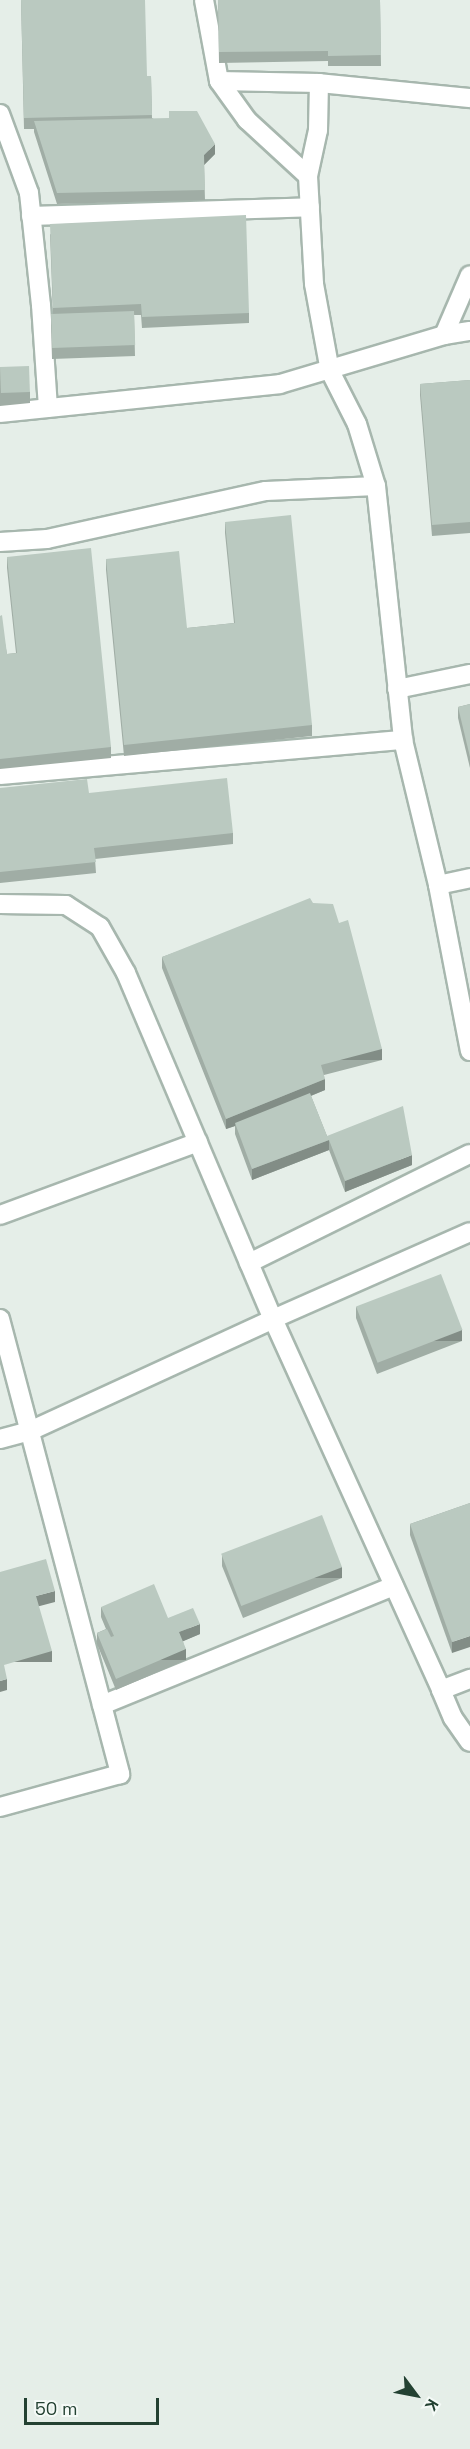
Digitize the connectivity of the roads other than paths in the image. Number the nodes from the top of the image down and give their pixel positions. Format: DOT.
graph roads {
  1 [pos="204,0"];
  2 [pos="219,81"];
  3 [pos="319,83"];
  4 [pos="470,98"];
  5 [pos="0,114"];
  6 [pos="5,140"];
  7 [pos="308,176"];
  8 [pos="310,207"];
  9 [pos="31,216"];
  10 [pos="470,275"];
  11 [pos="470,331"];
  12 [pos="444,335"];
  13 [pos="330,370"];
  14 [pos="48,408"];
  15 [pos="0,413"];
  16 [pos="376,486"];
  17 [pos="0,542"];
  18 [pos="470,674"];
  19 [pos="397,689"];
  20 [pos="403,740"];
  21 [pos="0,775"];
  22 [pos="470,878"];
  23 [pos="438,885"];
  24 [pos="0,904"];
  25 [pos="470,1051"];
  26 [pos="198,1142"];
  27 [pos="470,1154"];
  28 [pos="0,1215"];
  29 [pos="470,1232"];
  30 [pos="249,1263"];
  31 [pos="0,1319"];
  32 [pos="273,1319"];
  33 [pos="30,1431"];
  34 [pos="0,1439"];
  35 [pos="394,1586"];
  36 [pos="470,1679"];
  37 [pos="441,1690"];
  38 [pos="102,1705"];
  39 [pos="470,1742"];
  40 [pos="0,1807"];
  1 -- 2 [label="street"];
  2 -- 3 [label="street"];
  2 -- 7 [label="street"];
  3 -- 4 [label="street"];
  3 -- 7 [label="street"];
  5 -- 6 [label="street"];
  6 -- 9 [label="street"];
  7 -- 8 [label="street"];
  8 -- 9 [label="street"];
  8 -- 13 [label="street"];
  9 -- 14 [label="street"];
  10 -- 12 [label="street"];
  11 -- 12 [label="street"];
  12 -- 13 [label="street"];
  13 -- 14 [label="street"];
  13 -- 16 [label="street"];
  14 -- 15 [label="street"];
  16 -- 17 [label="street"];
  16 -- 19 [label="street"];
  18 -- 19 [label="street"];
  19 -- 20 [label="street"];
  20 -- 21 [label="street"];
  20 -- 23 [label="street"];
  22 -- 23 [label="street"];
  23 -- 25 [label="street"];
  24 -- 26 [label="street"];
  26 -- 28 [label="street"];
  26 -- 30 [label="street"];
  27 -- 30 [label="street"];
  29 -- 32 [label="street"];
  30 -- 32 [label="street"];
  31 -- 33 [label="street"];
  32 -- 33 [label="street"];
  32 -- 35 [label="street"];
  33 -- 34 [label="street"];
  33 -- 38 [label="street"];
  35 -- 37 [label="street"];
  35 -- 38 [label="street"];
  36 -- 37 [label="street"];
  37 -- 39 [label="street"];
  38 -- 40 [label="street"];
}
